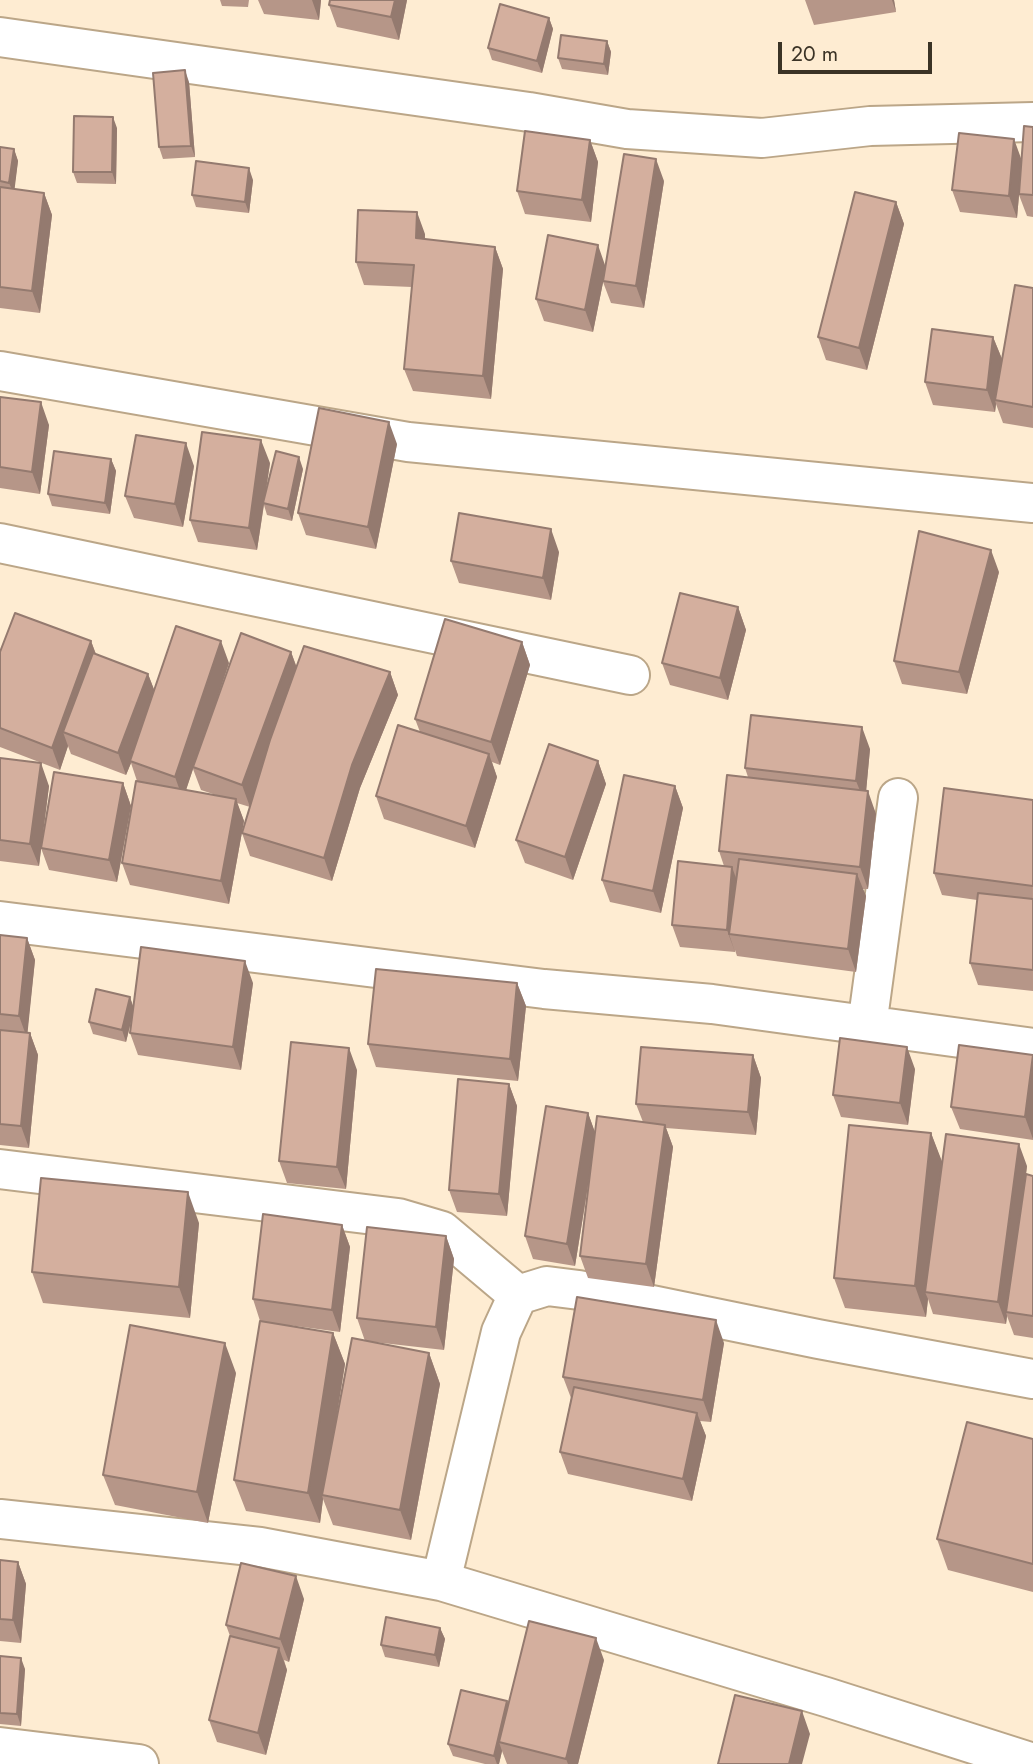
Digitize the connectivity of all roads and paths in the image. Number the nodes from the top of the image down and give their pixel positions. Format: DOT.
graph roads {
  1 [pos="0,37"];
  2 [pos="1033,122"];
  3 [pos="0,371"];
  4 [pos="1033,503"];
  5 [pos="0,543"];
  6 [pos="630,674"];
  7 [pos="898,798"];
  8 [pos="0,920"];
  9 [pos="867,1026"];
  10 [pos="1033,1048"];
  11 [pos="0,1169"];
  12 [pos="518,1295"];
  13 [pos="1033,1380"];
  14 [pos="0,1519"];
  15 [pos="442,1581"];
  16 [pos="0,1747"];
  17 [pos="1033,1763"];
  18 [pos="139,1764"];
  1 -- 2 [label="street"];
  3 -- 4 [label="street"];
  5 -- 6 [label="street"];
  7 -- 9 [label="street"];
  8 -- 9 [label="street"];
  9 -- 10 [label="street"];
  11 -- 12 [label="street"];
  12 -- 13 [label="street"];
  12 -- 15 [label="street"];
  14 -- 15 [label="street"];
  15 -- 17 [label="street"];
  16 -- 18 [label="street"];
}
